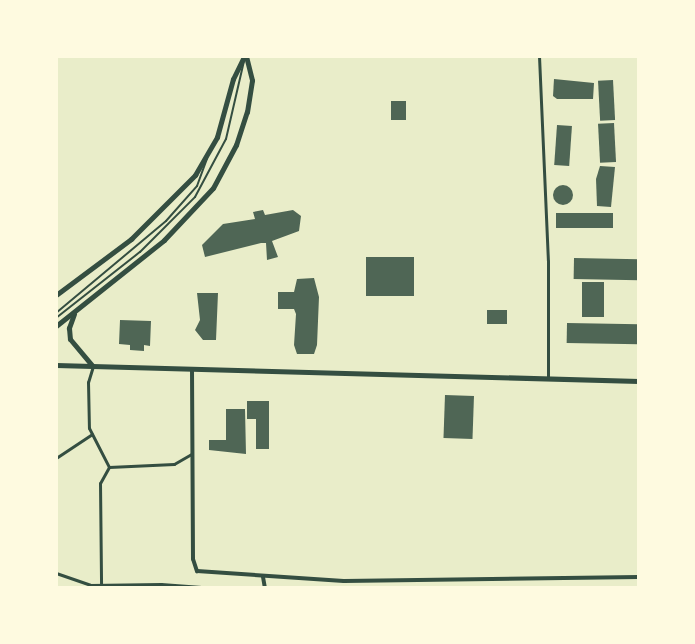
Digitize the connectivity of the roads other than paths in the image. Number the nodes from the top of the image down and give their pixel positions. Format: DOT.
graph roads {
  1 [pos="245,56"];
  2 [pos="539,56"];
  3 [pos="207,157"];
  4 [pos="56,295"];
  5 [pos="77,310"];
  6 [pos="56,313"];
  7 [pos="56,318"];
  8 [pos="56,326"];
  9 [pos="56,365"];
  10 [pos="93,366"];
  11 [pos="192,368"];
  12 [pos="548,379"];
  13 [pos="639,381"];
  14 [pos="92,434"];
  15 [pos="191,454"];
  16 [pos="56,458"];
  17 [pos="109,467"];
  18 [pos="56,573"];
  19 [pos="263,577"];
  20 [pos="639,577"];
  21 [pos="417,581"];
  22 [pos="101,585"];
  23 [pos="215,588"];
  24 [pos="265,588"];
  25 [pos="417,588"];
  1 -- 3 [label="main road"];
  1 -- 5 [label="main road"];
  1 -- 7 [label="lane"];
  2 -- 12 [label="street"];
  3 -- 4 [label="main road"];
  3 -- 6 [label="lane"];
  5 -- 8 [label="main road"];
  5 -- 10 [label="main road"];
  9 -- 10 [label="main road"];
  10 -- 11 [label="main road"];
  10 -- 14 [label="street"];
  11 -- 12 [label="main road"];
  11 -- 15 [label="street"];
  12 -- 13 [label="main road"];
  14 -- 16 [label="street"];
  14 -- 17 [label="street"];
  15 -- 17 [label="street"];
  15 -- 19 [label="street"];
  17 -- 22 [label="street"];
  18 -- 22 [label="street"];
  19 -- 21 [label="street"];
  19 -- 24 [label="street"];
  20 -- 21 [label="street"];
  21 -- 25 [label="street"];
  22 -- 23 [label="street"];
}
